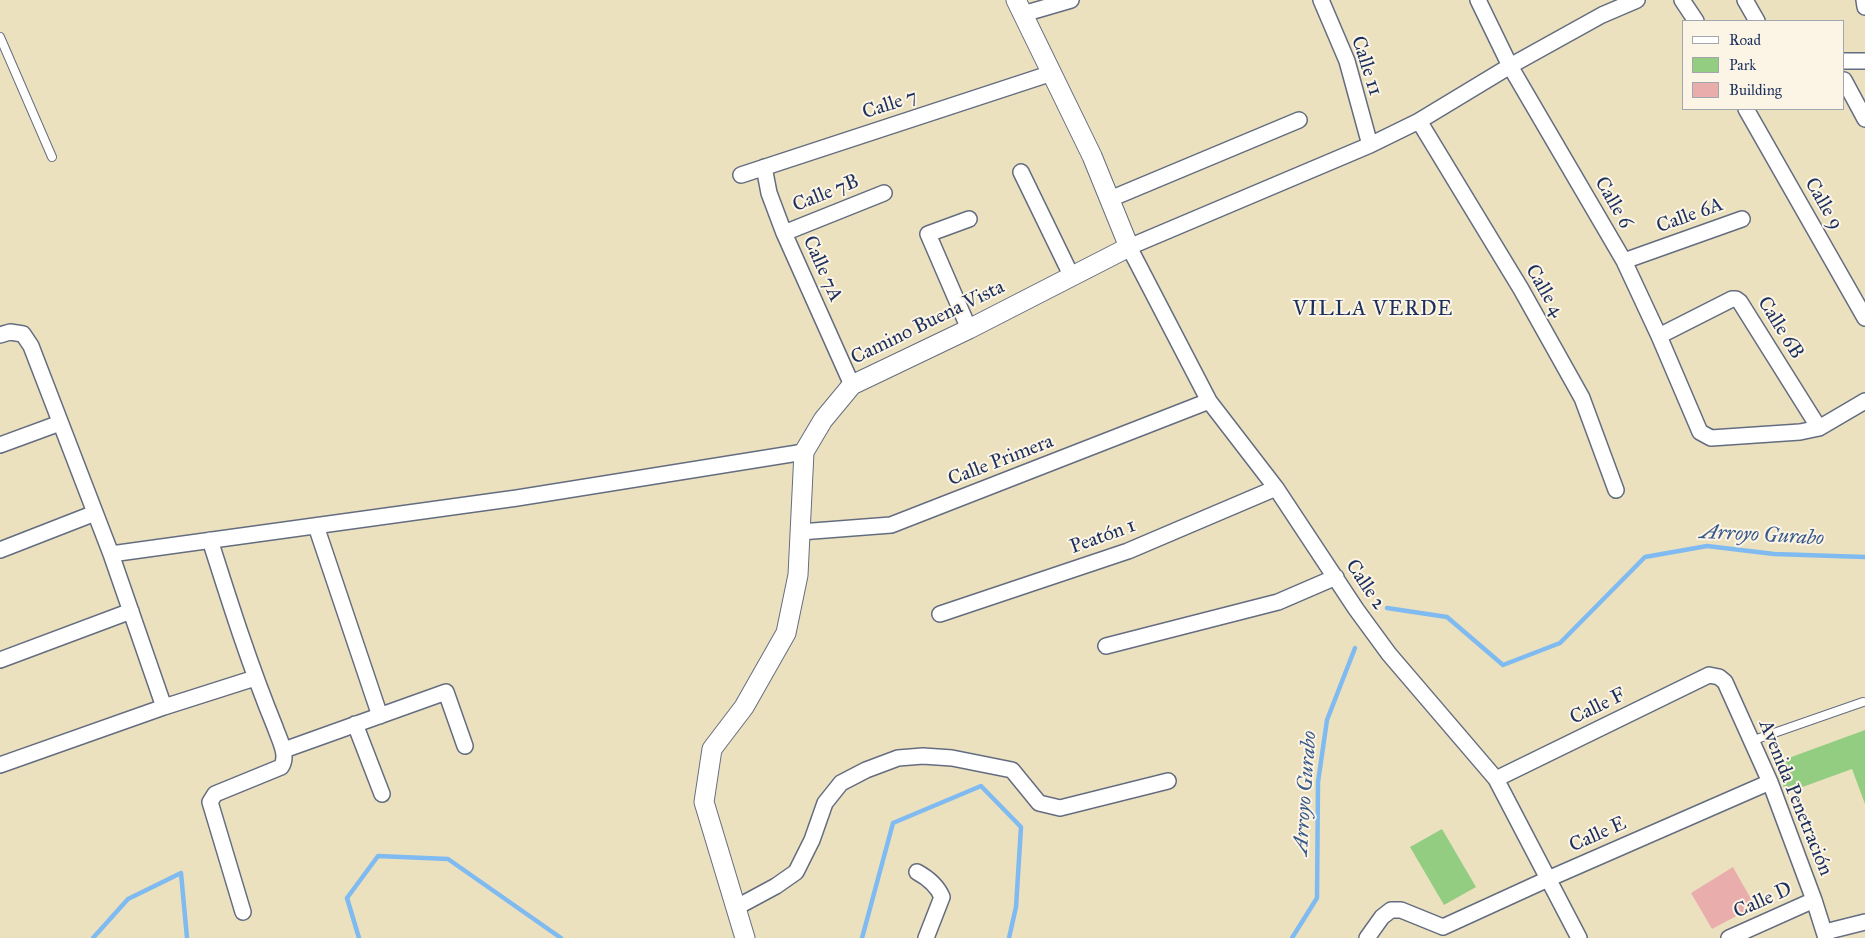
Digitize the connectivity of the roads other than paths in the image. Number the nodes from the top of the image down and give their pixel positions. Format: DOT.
graph roads {
  1 [pos="1071,0"];
  2 [pos="1321,0"];
  3 [pos="1478,0"];
  4 [pos="1637,0"];
  5 [pos="1682,0"];
  6 [pos="1745,0"];
  7 [pos="1864,0"];
  8 [pos="1020,7"];
  9 [pos="1865,7"];
  10 [pos="1695,20"];
  11 [pos="1756,20"];
  12 [pos="0,37"];
  13 [pos="1845,61"];
  14 [pos="1865,61"];
  15 [pos="1510,66"];
  16 [pos="1052,73"];
  17 [pos="1845,82"];
  18 [pos="1747,110"];
  19 [pos="1865,119"];
  20 [pos="1298,120"];
  21 [pos="1419,121"];
  22 [pos="1370,145"];
  23 [pos="52,157"];
  24 [pos="764,168"];
  25 [pos="1021,172"];
  26 [pos="741,175"];
  27 [pos="884,193"];
  28 [pos="1110,199"];
  29 [pos="969,219"];
  30 [pos="1742,219"];
  31 [pos="784,233"];
  32 [pos="1128,247"];
  33 [pos="1624,262"];
  34 [pos="1072,277"];
  35 [pos="1865,318"];
  36 [pos="969,329"];
  37 [pos="0,336"];
  38 [pos="1659,336"];
  39 [pos="852,384"];
  40 [pos="1209,401"];
  41 [pos="1865,401"];
  42 [pos="60,423"];
  43 [pos="1819,428"];
  44 [pos="0,445"];
  45 [pos="804,452"];
  46 [pos="1276,488"];
  47 [pos="1616,490"];
  48 [pos="95,514"];
  49 [pos="316,526"];
  50 [pos="800,532"];
  51 [pos="210,540"];
  52 [pos="0,550"];
  53 [pos="111,554"];
  54 [pos="1336,577"];
  55 [pos="131,611"];
  56 [pos="940,614"];
  57 [pos="1106,646"];
  58 [pos="0,660"];
  59 [pos="1719,677"];
  60 [pos="255,678"];
  61 [pos="1863,702"];
  62 [pos="164,707"];
  63 [pos="380,716"];
  64 [pos="355,724"];
  65 [pos="1751,741"];
  66 [pos="465,746"];
  67 [pos="284,750"];
  68 [pos="0,765"];
  69 [pos="1496,779"];
  70 [pos="1168,781"];
  71 [pos="1770,782"];
  72 [pos="382,794"];
  73 [pos="916,872"];
  74 [pos="1548,878"];
  75 [pos="1814,900"];
  76 [pos="737,907"];
  77 [pos="243,912"];
  78 [pos="1865,922"];
  79 [pos="1445,933"];
  80 [pos="1825,935"];
  81 [pos="745,938"];
  82 [pos="926,938"];
  83 [pos="1368,938"];
  84 [pos="1579,938"];
  85 [pos="1729,938"];
  1 -- 8 [label="street"];
  2 -- 22 [label="street, Calle 11"];
  3 -- 15 [label="street, Calle 6"];
  4 -- 15 [label="street"];
  5 -- 10 [label="street"];
  6 -- 11 [label="street"];
  7 -- 9 [label="street"];
  8 -- 16 [label="street"];
  12 -- 23 [label="lane"];
  13 -- 14 [label="street"];
  15 -- 21 [label="street"];
  15 -- 33 [label="street, Calle 6"];
  16 -- 24 [label="street, Calle 7"];
  16 -- 28 [label="street"];
  17 -- 19 [label="street"];
  18 -- 35 [label="street, Calle 9"];
  20 -- 28 [label="street"];
  21 -- 22 [label="street"];
  21 -- 47 [label="street, Calle 4"];
  22 -- 32 [label="street"];
  24 -- 26 [label="street, Calle 7"];
  24 -- 31 [label="street, Calle 7A"];
  25 -- 34 [label="street"];
  27 -- 31 [label="street, Calle 7B"];
  28 -- 32 [label="street"];
  29 -- 36 [label="street"];
  30 -- 33 [label="street, Calle 6A"];
  31 -- 39 [label="street, Calle 7A"];
  32 -- 34 [label="street, Camino Buena Vista"];
  32 -- 40 [label="street, Calle 2"];
  33 -- 38 [label="street, Calle 6"];
  34 -- 36 [label="street, Camino Buena Vista"];
  36 -- 39 [label="street, Camino Buena Vista"];
  37 -- 42 [label="street"];
  38 -- 43 [label="street, Calle 6"];
  38 -- 43 [label="street, Calle 6B"];
  39 -- 45 [label="street, Camino Buena Vista"];
  40 -- 46 [label="street, Calle 2"];
  40 -- 50 [label="street, Calle Primera"];
  41 -- 43 [label="street"];
  42 -- 44 [label="street"];
  42 -- 48 [label="street"];
  45 -- 49 [label="street"];
  45 -- 50 [label="street, Camino Buena Vista"];
  46 -- 54 [label="street, Calle 2"];
  46 -- 56 [label="street, Peatón 1"];
  48 -- 52 [label="street"];
  48 -- 53 [label="street"];
  49 -- 51 [label="street"];
  49 -- 63 [label="street"];
  50 -- 76 [label="street, Camino Buena Vista"];
  51 -- 53 [label="street"];
  51 -- 60 [label="street"];
  53 -- 55 [label="street"];
  54 -- 57 [label="street"];
  54 -- 69 [label="street, Calle 2"];
  55 -- 58 [label="street"];
  55 -- 62 [label="street"];
  59 -- 65 [label="street, Avenida Penetración"];
  59 -- 69 [label="street, Calle F"];
  60 -- 62 [label="street"];
  60 -- 67 [label="street"];
  61 -- 65 [label="lane"];
  62 -- 68 [label="street"];
  63 -- 64 [label="street"];
  63 -- 66 [label="street"];
  64 -- 67 [label="street"];
  64 -- 72 [label="street"];
  65 -- 71 [label="street, Avenida Penetración"];
  67 -- 77 [label="street"];
  69 -- 74 [label="street, Calle 2"];
  70 -- 76 [label="street"];
  71 -- 74 [label="street, Calle E"];
  71 -- 75 [label="street, Avenida Penetración"];
  73 -- 82 [label="street"];
  74 -- 79 [label="street, Calle E"];
  74 -- 84 [label="street, Calle 2"];
  75 -- 80 [label="street, Avenida Penetración"];
  75 -- 85 [label="street, Calle D"];
  76 -- 81 [label="street, Camino Buena Vista"];
  78 -- 80 [label="street"];
  79 -- 83 [label="street"];
}
